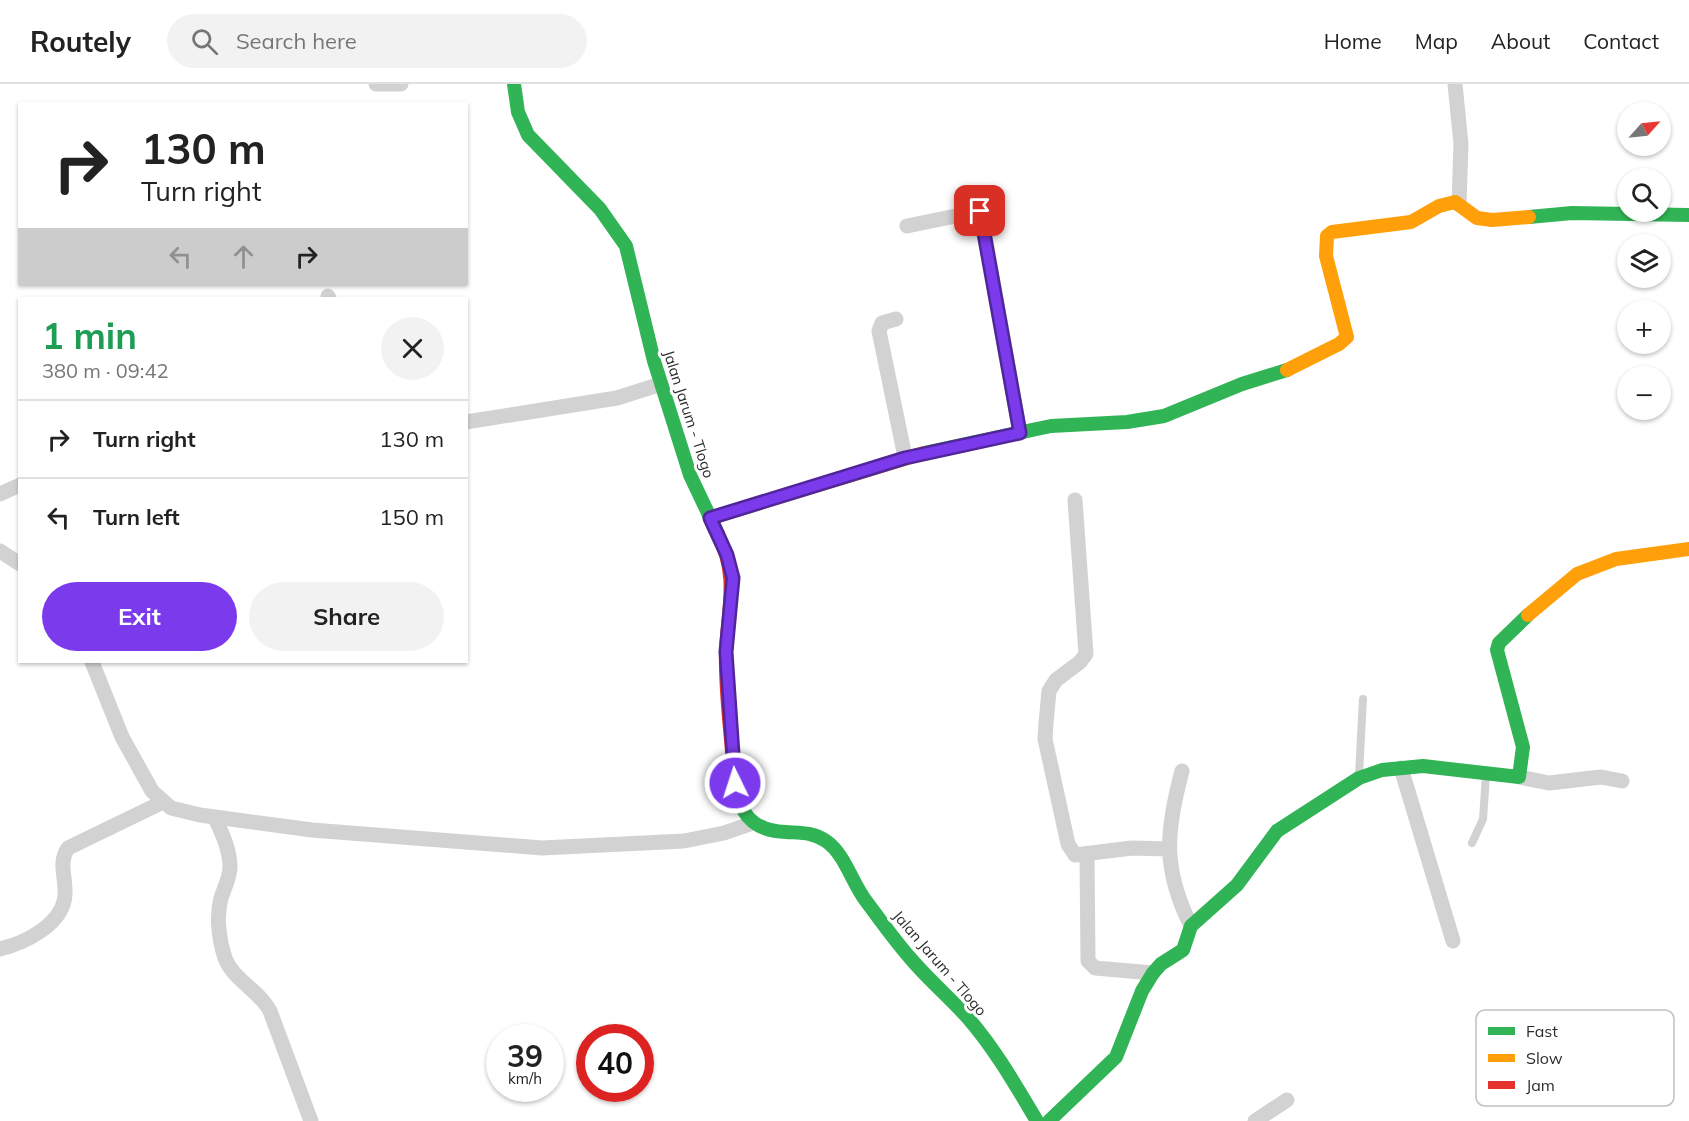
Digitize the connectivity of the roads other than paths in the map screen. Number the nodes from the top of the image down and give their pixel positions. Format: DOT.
graph roads {
  1 [pos="376,84"];
  2 [pos="400,84"];
  3 [pos="514,84"];
  4 [pos="1455,84"];
  5 [pos="1460,203"];
  6 [pos="1689,215"];
  7 [pos="907,226"];
  8 [pos="896,319"];
  9 [pos="661,384"];
  10 [pos="468,422"];
  11 [pos="1020,433"];
  12 [pos="905,458"];
  13 [pos="18,486"];
  14 [pos="0,494"];
  15 [pos="1075,500"];
  16 [pos="710,518"];
  17 [pos="1689,549"];
  18 [pos="0,551"];
  19 [pos="18,563"];
  20 [pos="92,663"];
  21 [pos="1363,699"];
  22 [pos="1401,768"];
  23 [pos="1182,771"];
  24 [pos="1486,773"];
  25 [pos="1519,777"];
  26 [pos="1359,778"];
  27 [pos="1622,781"];
  28 [pos="163,802"];
  29 [pos="215,818"];
  30 [pos="753,823"];
  31 [pos="1472,843"];
  32 [pos="1169,849"];
  33 [pos="1087,855"];
  34 [pos="1191,926"];
  35 [pos="1453,941"];
  36 [pos="0,949"];
  37 [pos="1153,973"];
  38 [pos="1287,1100"];
  39 [pos="311,1121"];
  40 [pos="1037,1121"];
  41 [pos="1049,1121"];
  42 [pos="1255,1121"];
  1 -- 2 [label="street"];
  3 -- 9 [label="street, Jalan Jarum - Tlogo"];
  4 -- 5 [label="street"];
  5 -- 6 [label="street"];
  5 -- 11 [label="street"];
  7 -- 11 [label="street"];
  8 -- 12 [label="street"];
  9 -- 10 [label="street"];
  9 -- 16 [label="street, Jalan Jarum - Tlogo"];
  11 -- 12 [label="street"];
  12 -- 16 [label="street"];
  13 -- 14 [label="street"];
  15 -- 33 [label="street"];
  16 -- 30 [label="street, Jalan Jarum - Tlogo"];
  17 -- 25 [label="street"];
  18 -- 19 [label="street"];
  20 -- 28 [label="street"];
  21 -- 26 [label="lane"];
  22 -- 24 [label="street"];
  22 -- 26 [label="street"];
  22 -- 35 [label="street"];
  23 -- 32 [label="street"];
  24 -- 25 [label="street"];
  24 -- 31 [label="lane"];
  25 -- 27 [label="street"];
  26 -- 34 [label="street"];
  28 -- 29 [label="street"];
  28 -- 36 [label="street"];
  29 -- 30 [label="street"];
  29 -- 39 [label="street"];
  30 -- 40 [label="street, Jalan Jarum - Tlogo"];
  32 -- 33 [label="street"];
  32 -- 34 [label="street"];
  33 -- 37 [label="street"];
  34 -- 37 [label="street"];
  37 -- 41 [label="street"];
  38 -- 42 [label="street"];
}
